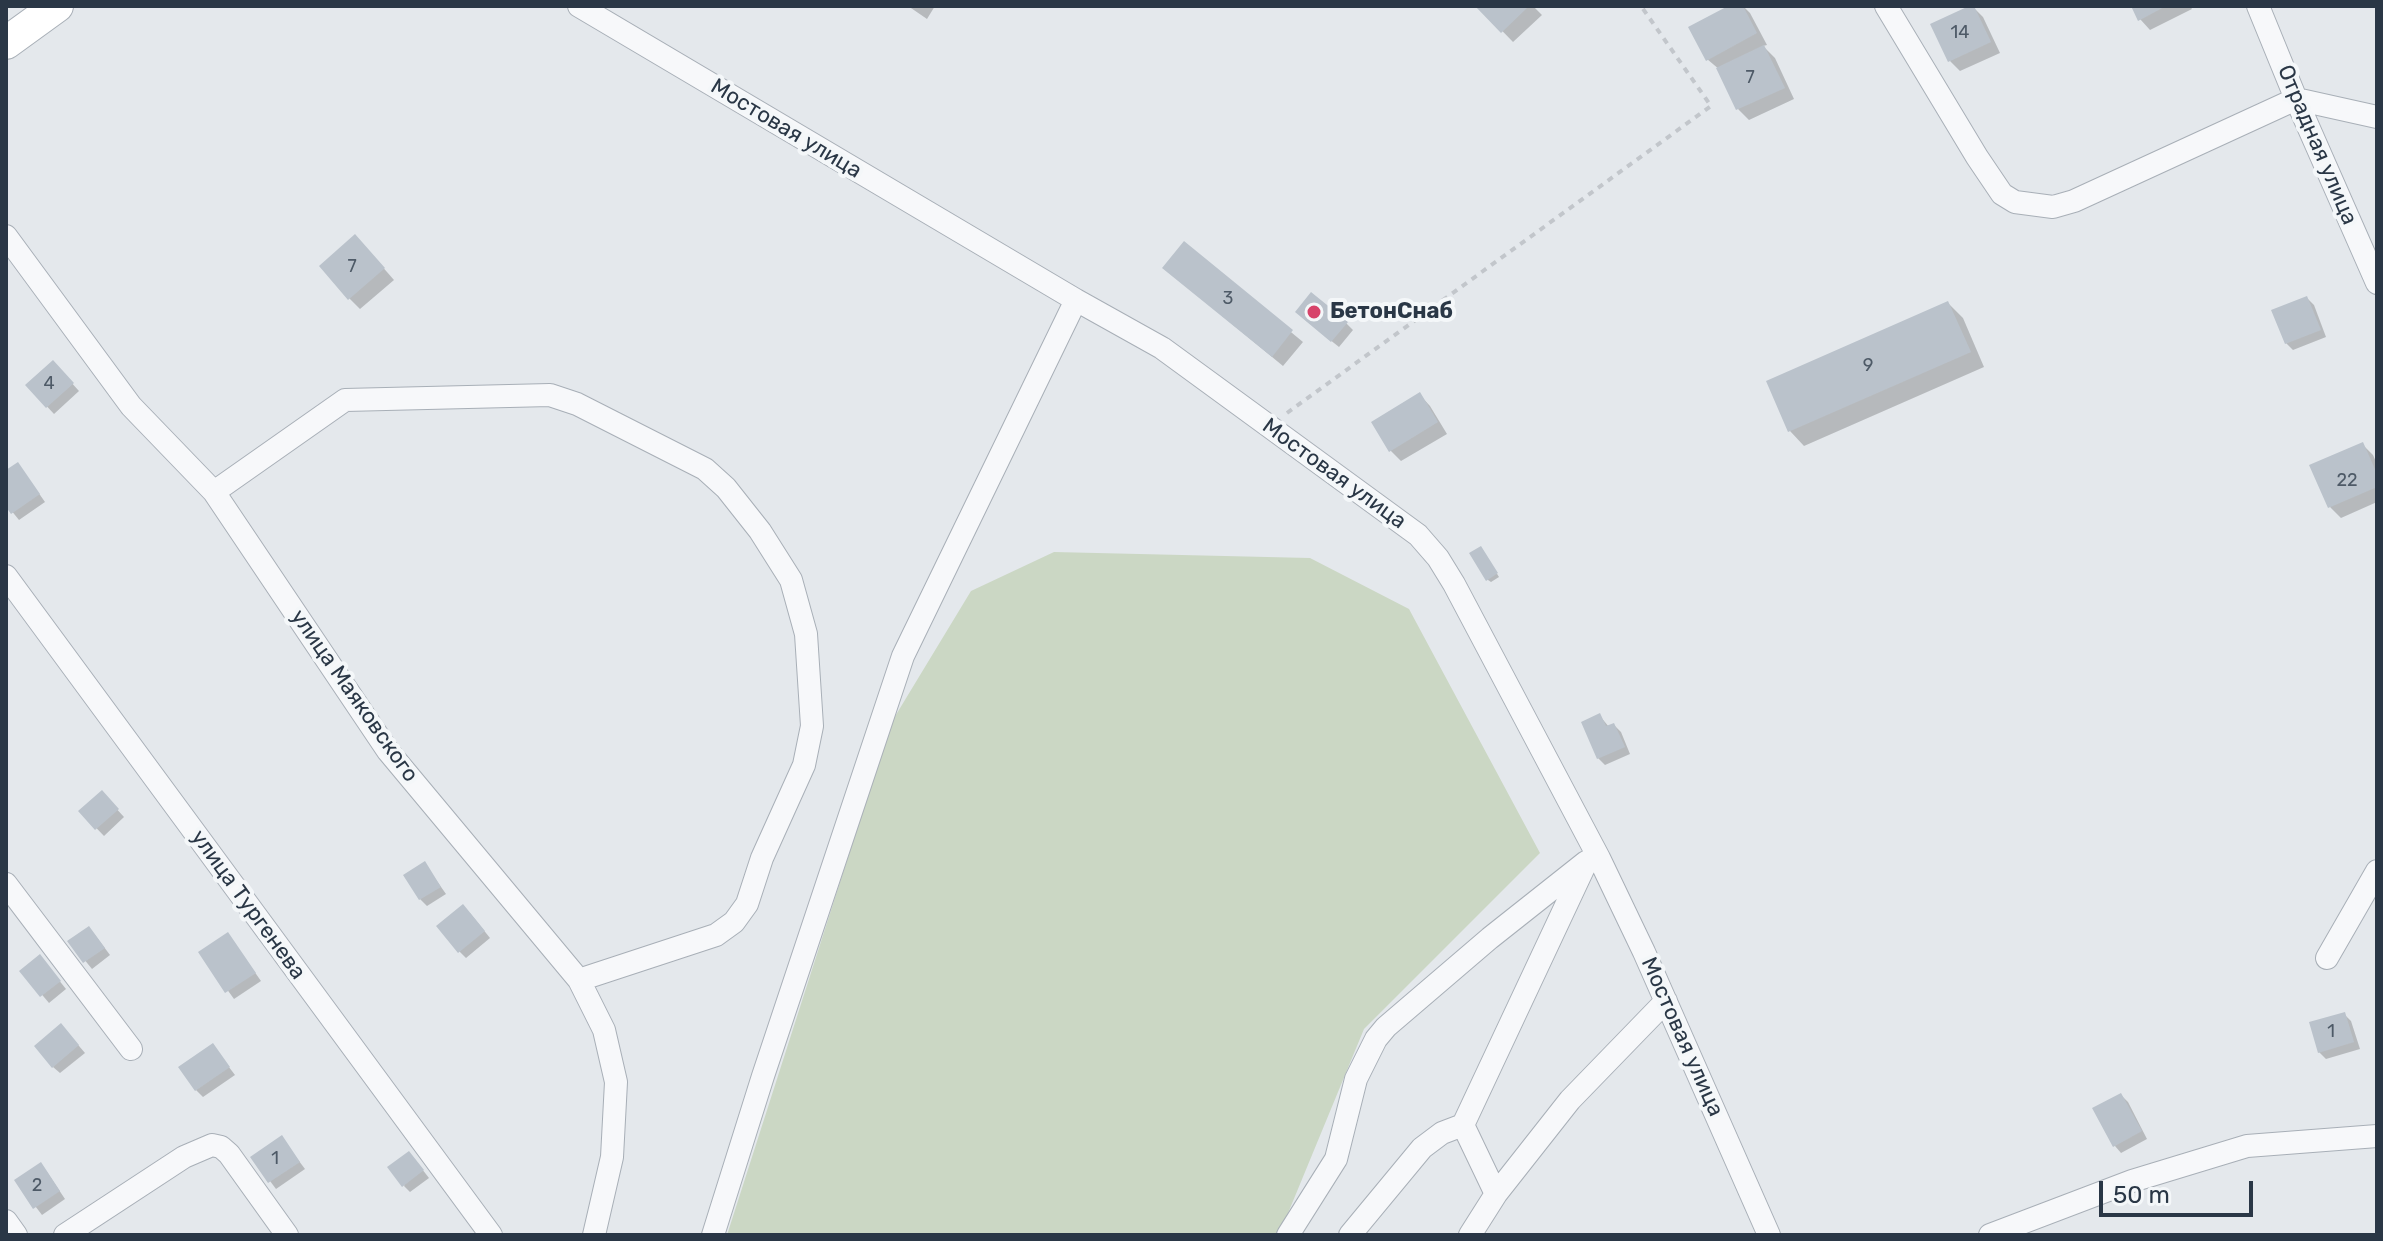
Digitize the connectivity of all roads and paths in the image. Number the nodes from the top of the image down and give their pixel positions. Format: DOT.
graph roads {
  1 [pos="57,6"];
  2 [pos="579,6"];
  3 [pos="1641,6"];
  4 [pos="1886,6"];
  5 [pos="2258,6"];
  6 [pos="6,43"];
  7 [pos="2296,99"];
  8 [pos="2377,117"];
  9 [pos="6,236"];
  10 [pos="2377,283"];
  11 [pos="1076,300"];
  12 [pos="1268,426"];
  13 [pos="214,492"];
  14 [pos="6,576"];
  15 [pos="1592,860"];
  16 [pos="2377,871"];
  17 [pos="6,884"];
  18 [pos="2327,958"];
  19 [pos="579,980"];
  20 [pos="1666,1001"];
  21 [pos="131,1049"];
  22 [pos="1463,1125"];
  23 [pos="2377,1136"];
  24 [pos="1496,1194"];
  25 [pos="6,1221"];
  26 [pos="1762,1232"];
  27 [pos="70,1234"];
  28 [pos="16,1235"];
  29 [pos="287,1235"];
  30 [pos="491,1235"];
  31 [pos="594,1235"];
  32 [pos="713,1235"];
  33 [pos="1288,1235"];
  34 [pos="1350,1235"];
  35 [pos="1470,1235"];
  36 [pos="1990,1235"];
  1 -- 6 [label="main road"];
  2 -- 11 [label="street, Мостовая улица"];
  3 -- 12 [label="path"];
  4 -- 7 [label="street"];
  5 -- 7 [label="street, Отрадная улица"];
  7 -- 8 [label="street"];
  7 -- 10 [label="street, Отрадная улица"];
  9 -- 13 [label="street, улица Маяковского"];
  11 -- 12 [label="street, Мостовая улица"];
  11 -- 32 [label="street"];
  12 -- 15 [label="street, Мостовая улица"];
  13 -- 19 [label="street, улица Маяковского"];
  13 -- 19 [label="street"];
  14 -- 30 [label="street, улица Тургенева"];
  15 -- 20 [label="street, Мостовая улица"];
  15 -- 22 [label="street"];
  15 -- 33 [label="street"];
  16 -- 18 [label="street"];
  17 -- 21 [label="street"];
  19 -- 31 [label="street, улица Маяковского"];
  20 -- 24 [label="street"];
  20 -- 26 [label="street, Мостовая улица"];
  22 -- 24 [label="street"];
  22 -- 34 [label="street"];
  23 -- 36 [label="street"];
  24 -- 35 [label="street"];
  25 -- 28 [label="street"];
  27 -- 29 [label="street"];
}
